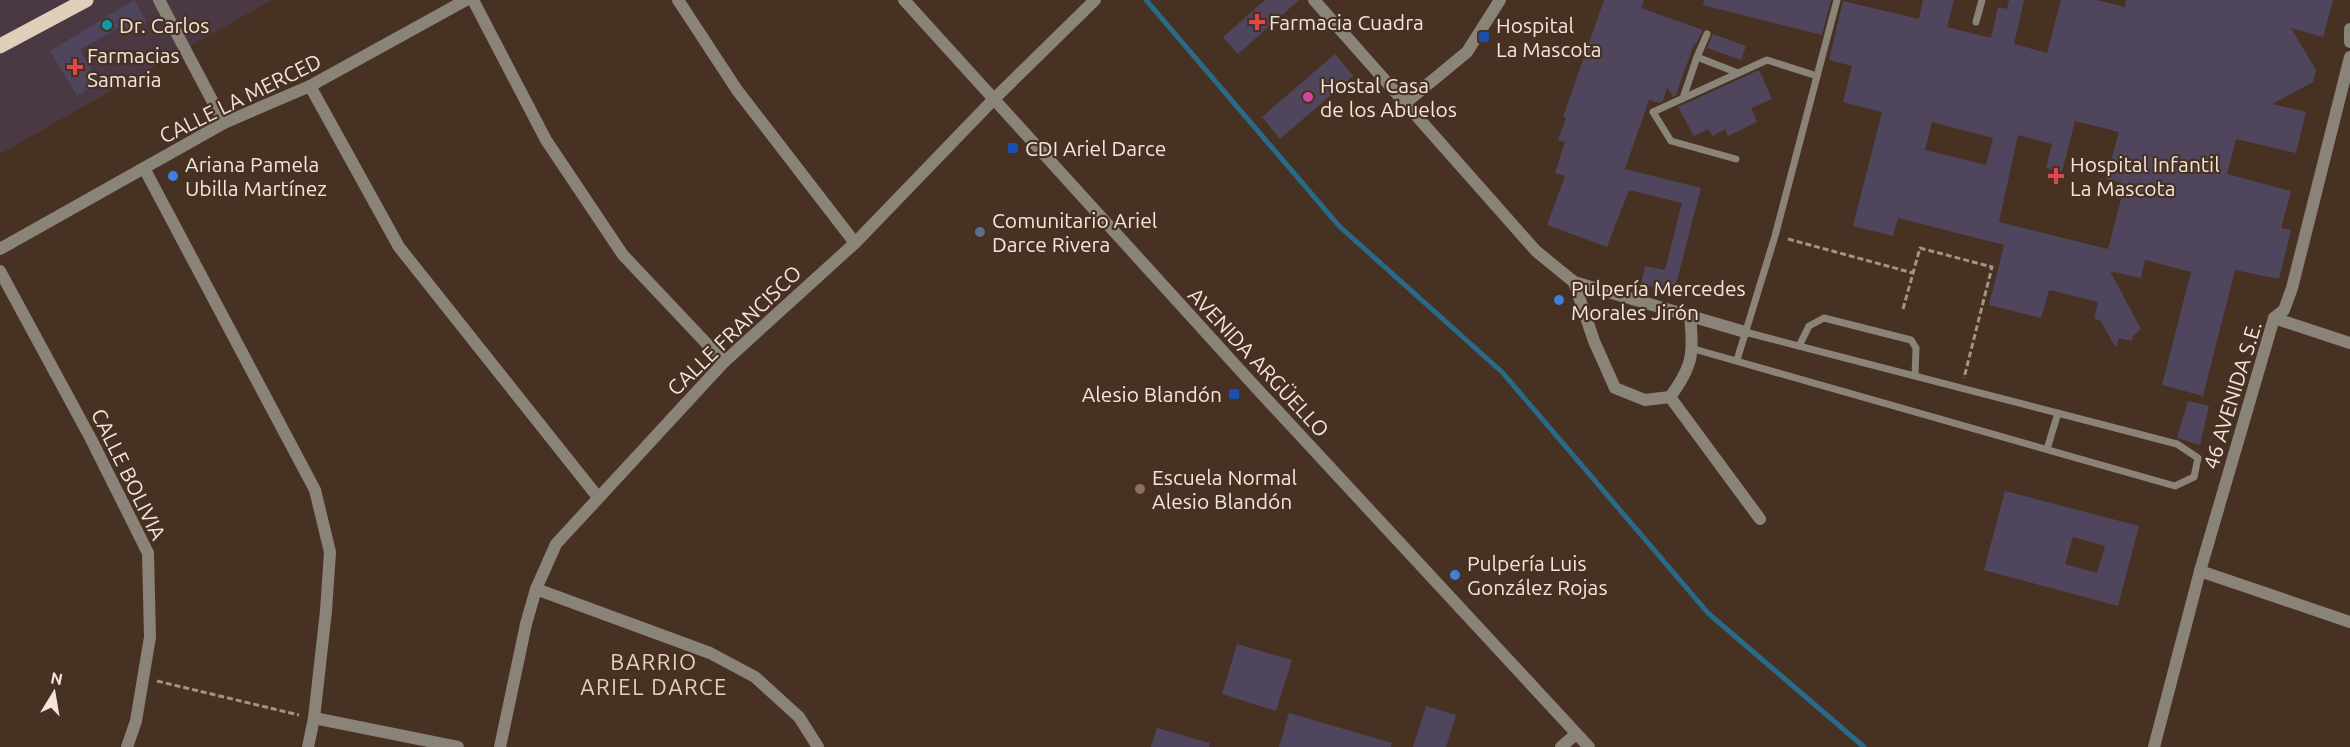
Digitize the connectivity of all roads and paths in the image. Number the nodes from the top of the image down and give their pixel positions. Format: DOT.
graph roads {
  1 [pos="86,0"];
  2 [pos="159,0"];
  3 [pos="466,0"];
  4 [pos="473,0"];
  5 [pos="678,0"];
  6 [pos="904,0"];
  7 [pos="1095,0"];
  8 [pos="1314,0"];
  9 [pos="1500,0"];
  10 [pos="1836,0"];
  11 [pos="1982,0"];
  12 [pos="1976,22"];
  13 [pos="2350,29"];
  14 [pos="1707,34"];
  15 [pos="2350,42"];
  16 [pos="0,46"];
  17 [pos="1697,57"];
  18 [pos="2350,57"];
  19 [pos="1738,73"];
  20 [pos="1816,76"];
  21 [pos="310,86"];
  22 [pos="1683,98"];
  23 [pos="993,100"];
  24 [pos="1404,104"];
  25 [pos="224,123"];
  26 [pos="1736,159"];
  27 [pos="144,168"];
  28 [pos="1775,236"];
  29 [pos="855,243"];
  30 [pos="0,249"];
  31 [pos="0,271"];
  32 [pos="1913,273"];
  33 [pos="1574,282"];
  34 [pos="1903,309"];
  35 [pos="1690,316"];
  36 [pos="2274,318"];
  37 [pos="1745,332"];
  38 [pos="2350,343"];
  39 [pos="1799,346"];
  40 [pos="1694,350"];
  41 [pos="1737,360"];
  42 [pos="724,363"];
  43 [pos="1915,376"];
  44 [pos="1962,388"];
  45 [pos="1670,397"];
  46 [pos="2058,413"];
  47 [pos="2047,449"];
  48 [pos="597,496"];
  49 [pos="1760,519"];
  50 [pos="2200,571"];
  51 [pos="536,589"];
  52 [pos="2350,622"];
  53 [pos="143,677"];
  54 [pos="314,718"];
  55 [pos="1576,734"];
  56 [pos="127,747"];
  57 [pos="308,747"];
  58 [pos="458,747"];
  59 [pos="500,747"];
  60 [pos="818,747"];
  61 [pos="1561,747"];
  62 [pos="1589,747"];
  63 [pos="2154,747"];
  1 -- 16 [label="main road"];
  2 -- 25 [label="street"];
  3 -- 21 [label="street, CALLE LA MERCED"];
  4 -- 42 [label="street"];
  5 -- 29 [label="street"];
  6 -- 23 [label="street, AVENIDA ARGÜELLO"];
  7 -- 23 [label="street, CALLE FRANCISCO"];
  8 -- 24 [label="street"];
  9 -- 24 [label="street"];
  10 -- 20 [label="lane"];
  11 -- 12 [label="lane"];
  13 -- 15 [label="street"];
  14 -- 17 [label="lane"];
  17 -- 19 [label="lane"];
  17 -- 22 [label="lane"];
  18 -- 36 [label="street, 46 AVENIDA S.E."];
  19 -- 20 [label="lane"];
  19 -- 22 [label="lane"];
  20 -- 28 [label="lane"];
  21 -- 25 [label="street, CALLE LA MERCED"];
  21 -- 48 [label="street"];
  22 -- 26 [label="lane"];
  23 -- 29 [label="street, CALLE FRANCISCO"];
  23 -- 55 [label="street, AVENIDA ARGÜELLO"];
  24 -- 33 [label="street"];
  25 -- 27 [label="street, CALLE LA MERCED"];
  27 -- 30 [label="street, CALLE LA MERCED"];
  27 -- 54 [label="street"];
  28 -- 32 [label="path"];
  28 -- 37 [label="lane"];
  29 -- 42 [label="street, CALLE FRANCISCO"];
  31 -- 53 [label="street, CALLE BOLIVIA"];
  32 -- 34 [label="path"];
  32 -- 44 [label="path"];
  33 -- 35 [label="street"];
  33 -- 45 [label="street"];
  35 -- 37 [label="street"];
  35 -- 40 [label="street"];
  36 -- 38 [label="street"];
  36 -- 50 [label="street, 46 AVENIDA S.E."];
  37 -- 39 [label="lane"];
  37 -- 41 [label="lane"];
  39 -- 43 [label="lane"];
  39 -- 43 [label="lane"];
  40 -- 41 [label="lane"];
  40 -- 45 [label="street"];
  41 -- 47 [label="lane"];
  42 -- 48 [label="street, CALLE FRANCISCO"];
  43 -- 44 [label="lane"];
  44 -- 46 [label="lane"];
  45 -- 49 [label="street"];
  46 -- 47 [label="lane"];
  46 -- 47 [label="lane"];
  48 -- 51 [label="street, CALLE FRANCISCO"];
  50 -- 52 [label="street"];
  50 -- 63 [label="street, 46 AVENIDA S.E."];
  51 -- 59 [label="street, CALLE FRANCISCO"];
  51 -- 60 [label="street"];
  53 -- 54 [label="path"];
  53 -- 56 [label="street, CALLE BOLIVIA"];
  54 -- 57 [label="street"];
  54 -- 58 [label="street"];
  55 -- 61 [label="street"];
  55 -- 62 [label="street, AVENIDA ARGÜELLO"];
}
